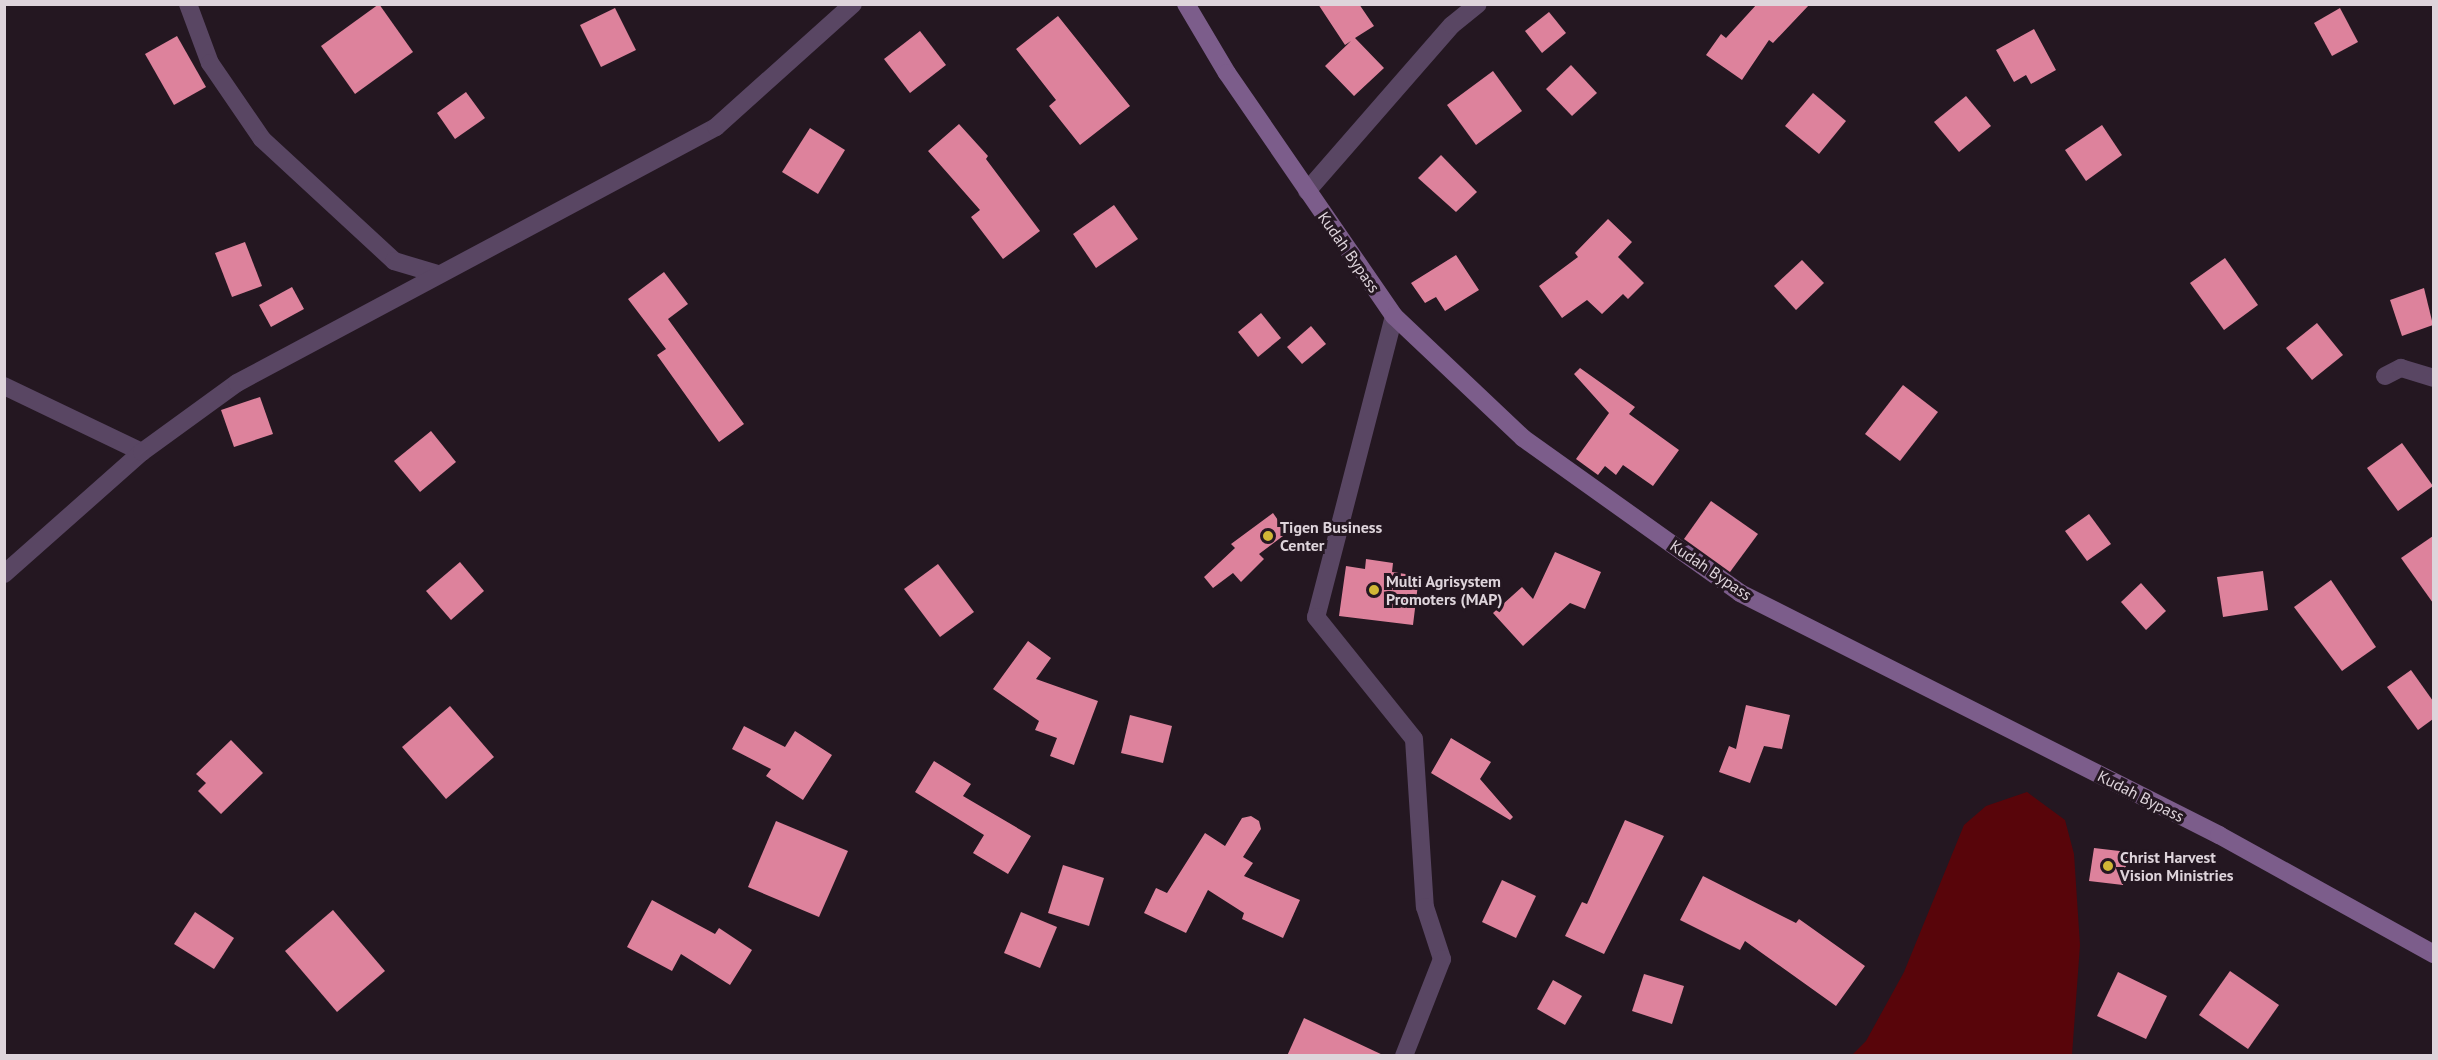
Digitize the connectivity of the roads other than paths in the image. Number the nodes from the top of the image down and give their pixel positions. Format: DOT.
graph roads {
  1 [pos="188,4"];
  2 [pos="854,4"];
  3 [pos="1186,4"];
  4 [pos="1478,4"];
  5 [pos="1307,191"];
  6 [pos="438,274"];
  7 [pos="1394,316"];
  8 [pos="2385,376"];
  9 [pos="2433,378"];
  10 [pos="4,386"];
  11 [pos="142,452"];
  12 [pos="4,574"];
  13 [pos="2433,954"];
  14 [pos="1404,1056"];
  1 -- 6 [label="street"];
  2 -- 6 [label="street"];
  3 -- 5 [label="street, Kudah Bypass"];
  4 -- 5 [label="street"];
  5 -- 7 [label="street, Kudah Bypass"];
  6 -- 11 [label="street"];
  7 -- 13 [label="street, Kudah Bypass"];
  7 -- 14 [label="street"];
  8 -- 9 [label="street"];
  10 -- 11 [label="street"];
  11 -- 12 [label="street"];
}
